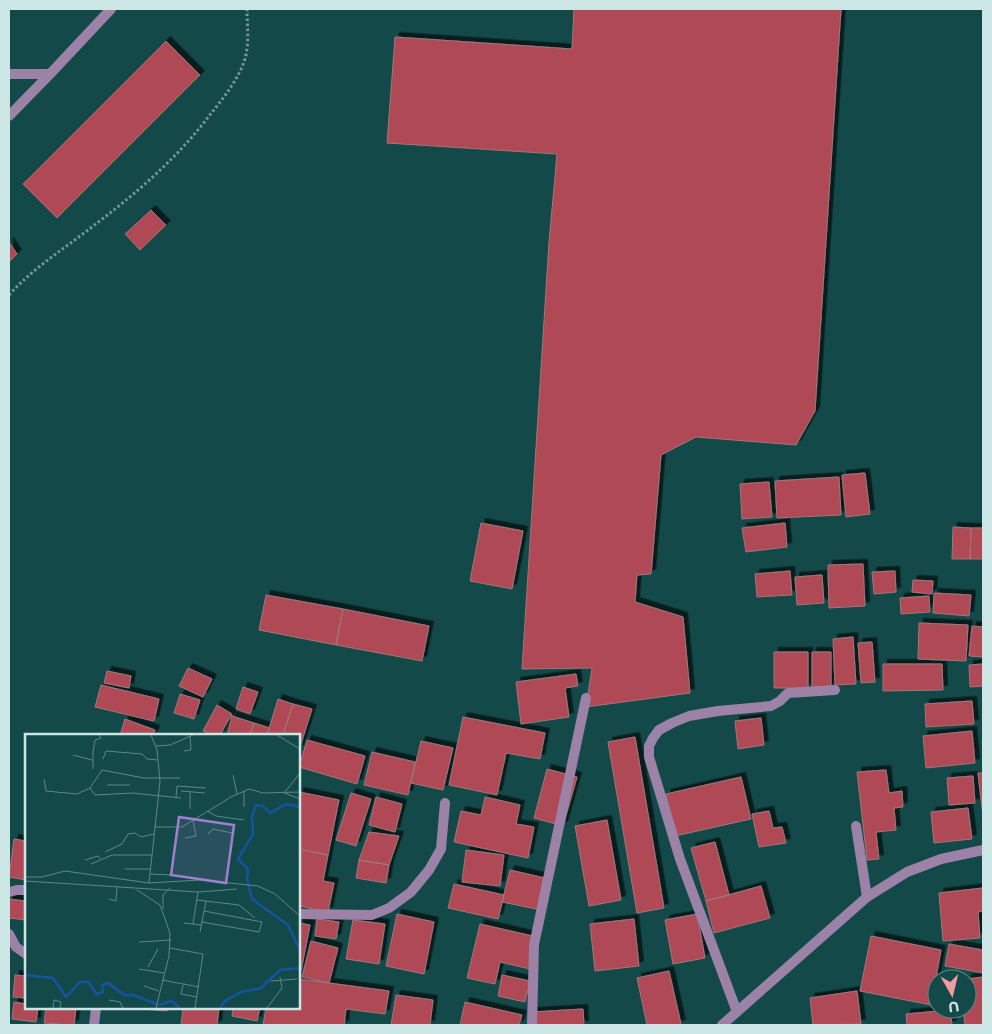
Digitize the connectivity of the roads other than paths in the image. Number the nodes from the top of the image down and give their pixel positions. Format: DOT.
graph roads {
  1 [pos="111,9"];
  2 [pos="9,74"];
  3 [pos="50,74"];
  4 [pos="9,116"];
  5 [pos="834,690"];
  6 [pos="586,698"];
  7 [pos="445,803"];
  8 [pos="856,826"];
  9 [pos="983,850"];
  10 [pos="25,890"];
  11 [pos="9,892"];
  12 [pos="867,897"];
  13 [pos="300,914"];
  14 [pos="9,934"];
  15 [pos="25,953"];
  16 [pos="96,1009"];
  17 [pos="737,1012"];
  18 [pos="94,1025"];
  19 [pos="532,1025"];
  20 [pos="722,1025"];
  1 -- 3 [label="street"];
  2 -- 3 [label="street"];
  3 -- 4 [label="street"];
  5 -- 17 [label="street"];
  6 -- 19 [label="street"];
  7 -- 13 [label="street"];
  8 -- 12 [label="street"];
  9 -- 12 [label="street"];
  10 -- 11 [label="street"];
  12 -- 17 [label="street"];
  14 -- 15 [label="street"];
  16 -- 18 [label="street"];
  17 -- 20 [label="street"];
}
